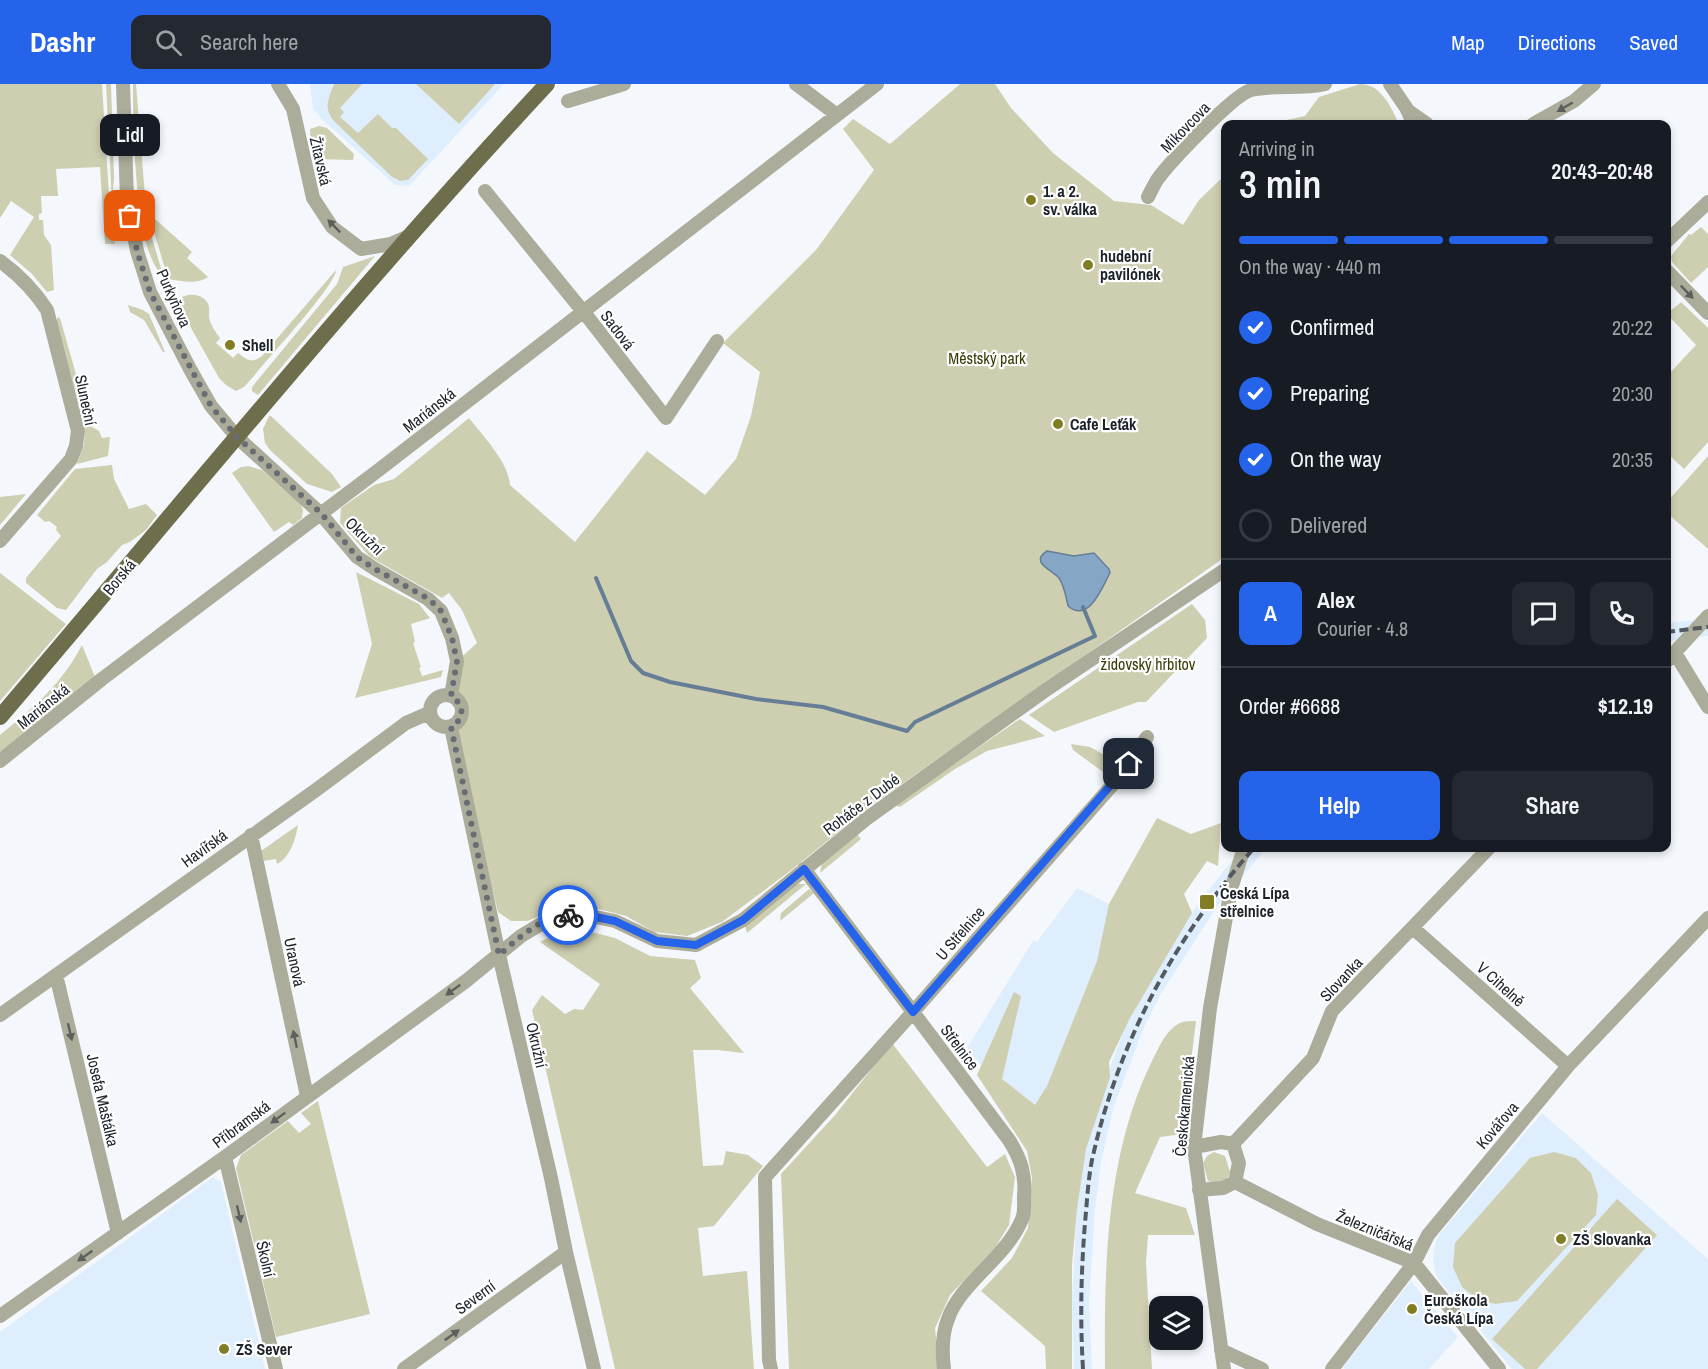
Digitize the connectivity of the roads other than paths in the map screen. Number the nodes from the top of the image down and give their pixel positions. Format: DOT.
graph roads {
  1 [pos="123,84"];
  2 [pos="278,84"];
  3 [pos="547,84"];
  4 [pos="624,84"];
  5 [pos="796,84"];
  6 [pos="878,84"];
  7 [pos="1325,84"];
  8 [pos="1390,84"];
  9 [pos="1594,84"];
  10 [pos="568,100"];
  11 [pos="1407,109"];
  12 [pos="837,115"];
  13 [pos="1411,120"];
  14 [pos="1422,120"];
  15 [pos="1540,120"];
  16 [pos="485,191"];
  17 [pos="1148,197"];
  18 [pos="1708,202"];
  19 [pos="411,234"];
  20 [pos="1671,237"];
  21 [pos="0,261"];
  22 [pos="1671,275"];
  23 [pos="584,312"];
  24 [pos="1708,313"];
  25 [pos="717,341"];
  26 [pos="237,437"];
  27 [pos="321,513"];
  28 [pos="0,541"];
  29 [pos="1221,572"];
  30 [pos="1708,616"];
  31 [pos="1671,658"];
  32 [pos="451,696"];
  33 [pos="1708,707"];
  34 [pos="429,713"];
  35 [pos="0,717"];
  36 [pos="451,727"];
  37 [pos="1147,738"];
  38 [pos="0,761"];
  39 [pos="251,835"];
  40 [pos="1243,852"];
  41 [pos="1485,852"];
  42 [pos="804,869"];
  43 [pos="1708,918"];
  44 [pos="1413,928"];
  45 [pos="499,955"];
  46 [pos="56,975"];
  47 [pos="913,1012"];
  48 [pos="0,1015"];
  49 [pos="1568,1066"];
  50 [pos="307,1096"];
  51 [pos="1233,1144"];
  52 [pos="1194,1147"];
  53 [pos="225,1157"];
  54 [pos="1235,1182"];
  55 [pos="1199,1190"];
  56 [pos="118,1233"];
  57 [pos="566,1252"];
  58 [pos="1414,1263"];
  59 [pos="0,1316"];
  60 [pos="1221,1350"];
  61 [pos="276,1369"];
  62 [pos="404,1369"];
  63 [pos="594,1369"];
  64 [pos="771,1369"];
  65 [pos="944,1369"];
  66 [pos="1224,1369"];
  67 [pos="1262,1369"];
  68 [pos="1332,1369"];
  69 [pos="1499,1369"];
  1 -- 26 [label="street, Purkyňova"];
  19 -- 2 [label="street, Žitavská, one-way"];
  3 -- 19 [label="main road, Borská"];
  4 -- 10 [label="street"];
  5 -- 12 [label="street"];
  6 -- 12 [label="street, Mariánská"];
  7 -- 17 [label="street, Mikovcova"];
  8 -- 11 [label="street"];
  9 -- 15 [label="street, one-way"];
  11 -- 13 [label="street"];
  11 -- 14 [label="street"];
  12 -- 23 [label="street, Mariánská"];
  16 -- 23 [label="street, Sadová"];
  18 -- 20 [label="street"];
  19 -- 26 [label="main road, Borská"];
  21 -- 28 [label="street, Sluneční"];
  22 -- 24 [label="street, one-way"];
  23 -- 25 [label="street, Sadová"];
  23 -- 27 [label="street, Mariánská"];
  26 -- 27 [label="street, Okružní"];
  26 -- 35 [label="main road, Borská"];
  27 -- 32 [label="street, Okružní"];
  27 -- 38 [label="street, Mariánská"];
  29 -- 42 [label="street, Roháče z Dubé"];
  30 -- 31 [label="street"];
  31 -- 33 [label="street"];
  32 -- 34 [label="street"];
  32 -- 36 [label="street, Okružní"];
  34 -- 36 [label="street"];
  34 -- 39 [label="street, Havířská"];
  36 -- 45 [label="street, Okružní"];
  37 -- 47 [label="street, U Střelnice"];
  39 -- 46 [label="street, Havířská"];
  50 -- 39 [label="street, Uranová, one-way"];
  40 -- 52 [label="street, Českokamenická"];
  41 -- 44 [label="street, Slovanka"];
  42 -- 45 [label="street, Roháče z Dubé"];
  42 -- 47 [label="street"];
  43 -- 49 [label="street, Kovářova"];
  44 -- 49 [label="street, V Cihelně"];
  44 -- 51 [label="street, Slovanka"];
  45 -- 50 [label="street, Příbramská, one-way"];
  45 -- 57 [label="street, Okružní"];
  46 -- 48 [label="street, Havířská"];
  46 -- 56 [label="street, Josefa Maštálka, one-way"];
  47 -- 64 [label="street"];
  47 -- 65 [label="street, Střelnice"];
  49 -- 58 [label="street, Kovářova"];
  50 -- 53 [label="street, Příbramská, one-way"];
  51 -- 52 [label="street"];
  51 -- 54 [label="street"];
  52 -- 55 [label="street, Českokamenická"];
  53 -- 56 [label="street, Příbramská"];
  53 -- 61 [label="street, Školní, one-way"];
  54 -- 55 [label="street"];
  54 -- 58 [label="street, Železničářská"];
  55 -- 60 [label="street, Českokamenická"];
  56 -- 59 [label="street, Příbramská, one-way"];
  62 -- 57 [label="street, Severní, one-way"];
  57 -- 63 [label="street, Okružní"];
  58 -- 68 [label="street, Kovářova"];
  58 -- 69 [label="street, Železničářská"];
  60 -- 66 [label="street, Českokamenická"];
  60 -- 67 [label="street"];
}
